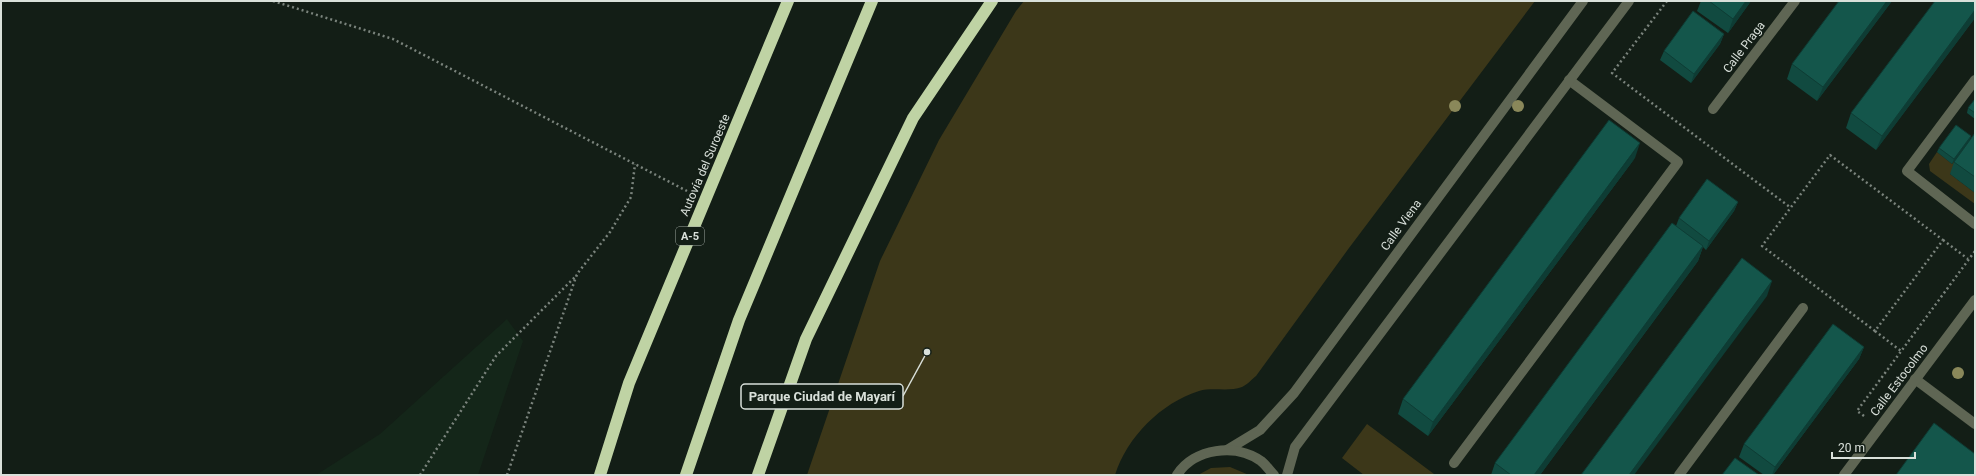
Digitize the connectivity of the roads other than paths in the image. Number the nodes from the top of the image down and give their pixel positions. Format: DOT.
graph roads {
  1 [pos="788,1"];
  2 [pos="872,1"];
  3 [pos="992,1"];
  4 [pos="1583,1"];
  5 [pos="1628,1"];
  6 [pos="1795,1"];
  7 [pos="1569,80"];
  8 [pos="1975,80"];
  9 [pos="1713,109"];
  10 [pos="1975,224"];
  11 [pos="1975,300"];
  12 [pos="1803,308"];
  13 [pos="1915,379"];
  14 [pos="1975,424"];
  15 [pos="1227,450"];
  16 [pos="1454,463"];
  17 [pos="600,475"];
  18 [pos="686,475"];
  19 [pos="758,475"];
  20 [pos="1177,475"];
  21 [pos="1274,475"];
  22 [pos="1287,475"];
  23 [pos="1679,475"];
  24 [pos="1844,475"];
  1 -- 17 [label="highway, Autovía del Suroeste / A-5"];
  2 -- 18 [label="highway"];
  3 -- 19 [label="highway"];
  4 -- 15 [label="street, Calle Viena"];
  5 -- 7 [label="street"];
  6 -- 9 [label="street, Calle Praga"];
  7 -- 16 [label="street"];
  7 -- 22 [label="street"];
  8 -- 10 [label="street"];
  11 -- 13 [label="street, Calle Estocolmo"];
  12 -- 23 [label="street"];
  13 -- 14 [label="street"];
  13 -- 24 [label="street, Calle Estocolmo"];
  15 -- 20 [label="street"];
  15 -- 21 [label="street"];
}
